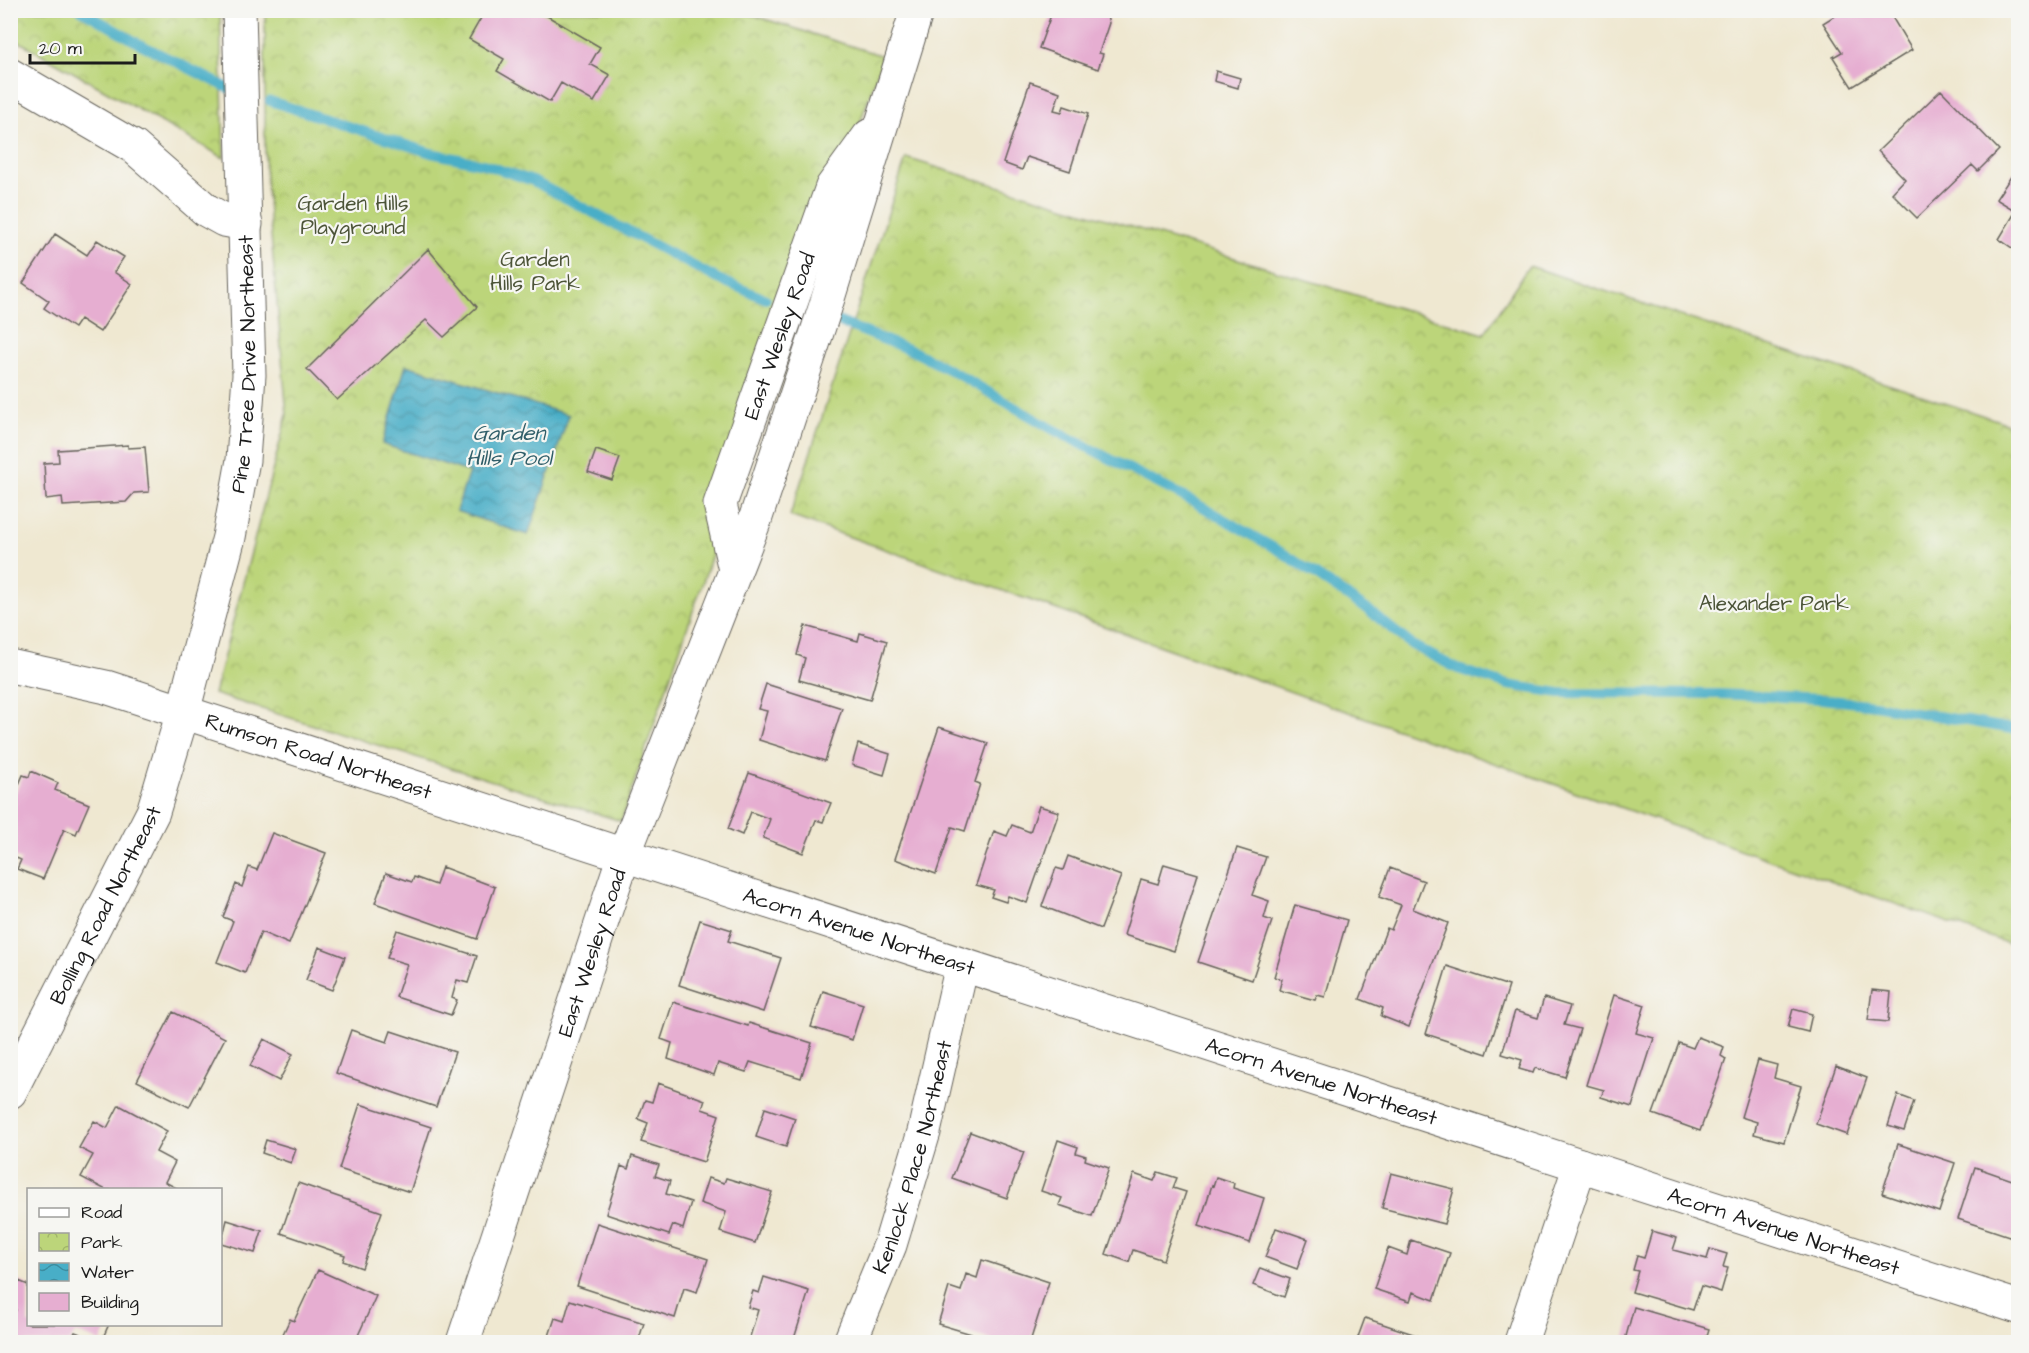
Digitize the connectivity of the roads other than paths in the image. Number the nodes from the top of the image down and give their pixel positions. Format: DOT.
graph roads {
  1 [pos="239,10"];
  2 [pos="917,10"];
  3 [pos="10,75"];
  4 [pos="246,224"];
  5 [pos="10,666"];
  6 [pos="183,712"];
  7 [pos="624,855"];
  8 [pos="962,965"];
  9 [pos="10,1092"];
  10 [pos="1581,1165"];
  11 [pos="2019,1307"];
  12 [pos="463,1342"];
  13 [pos="850,1342"];
  14 [pos="1521,1342"];
  1 -- 4 [label="street, Pine Tree Drive Northeast"];
  2 -- 7 [label="street, East Wesley Road"];
  3 -- 4 [label="street"];
  4 -- 6 [label="street, Pine Tree Drive Northeast"];
  5 -- 6 [label="street, Rumson Road Northeast"];
  6 -- 7 [label="street, Rumson Road Northeast"];
  6 -- 9 [label="street, Bolling Road Northeast"];
  7 -- 8 [label="street, Acorn Avenue Northeast"];
  7 -- 12 [label="street, East Wesley Road"];
  8 -- 10 [label="street, Acorn Avenue Northeast"];
  8 -- 13 [label="street, Kenlock Place Northeast"];
  10 -- 11 [label="street, Acorn Avenue Northeast"];
  10 -- 14 [label="street"];
}
